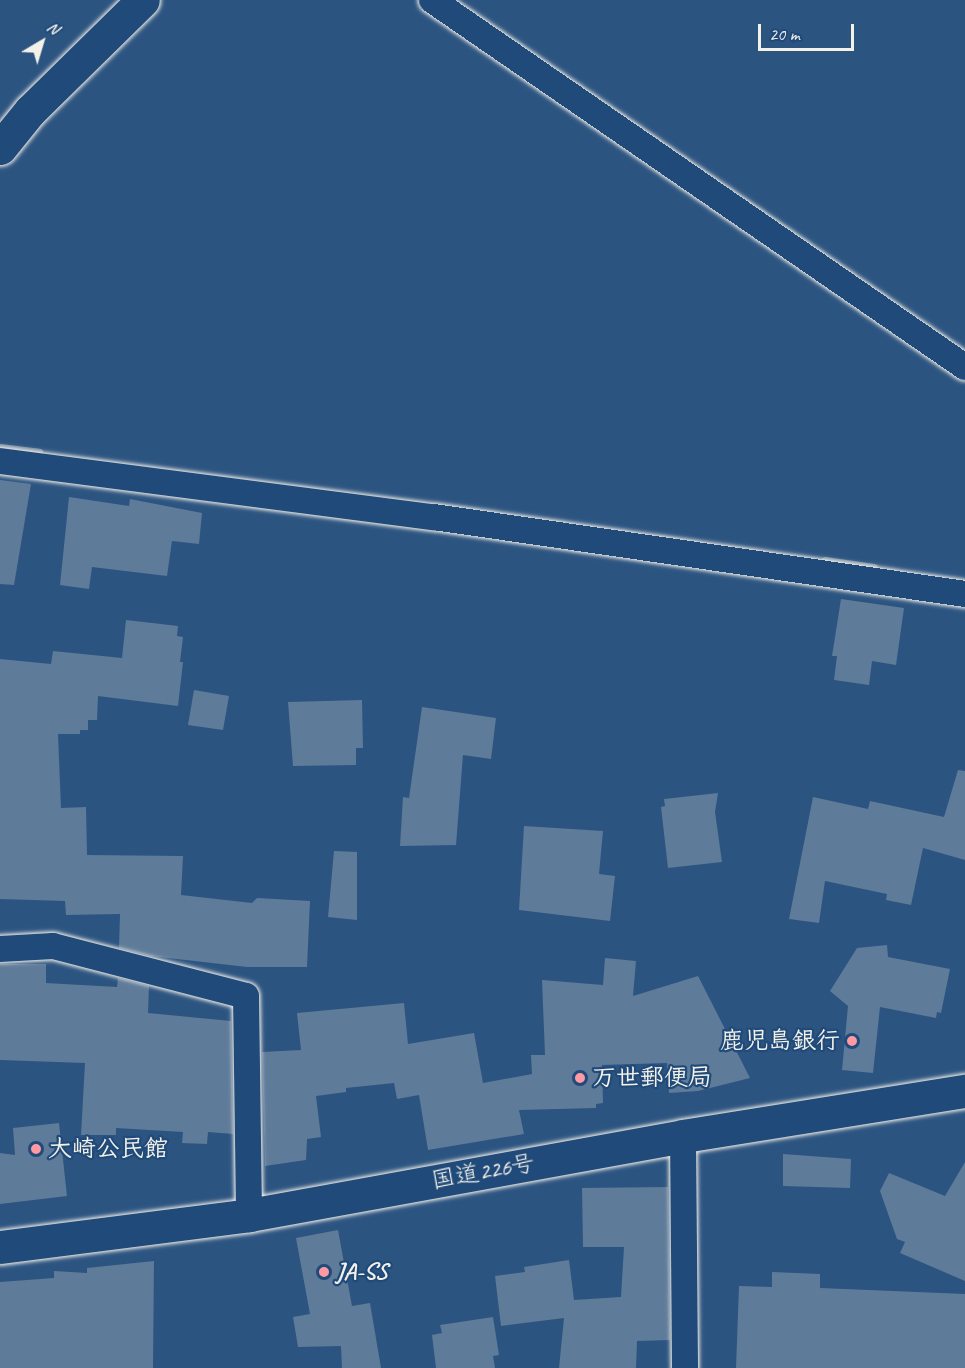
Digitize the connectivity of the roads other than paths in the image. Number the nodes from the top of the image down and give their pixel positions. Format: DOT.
graph roads {
  1 [pos="143,0"];
  2 [pos="432,0"];
  3 [pos="0,147"];
  4 [pos="965,367"];
  5 [pos="0,460"];
  6 [pos="965,594"];
  7 [pos="0,949"];
  8 [pos="965,1091"];
  9 [pos="683,1136"];
  10 [pos="249,1215"];
  11 [pos="0,1247"];
  12 [pos="686,1368"];
  1 -- 3 [label="main road"];
  2 -- 4 [label="street"];
  5 -- 6 [label="street"];
  7 -- 10 [label="street"];
  8 -- 9 [label="main road, 国道226号"];
  9 -- 10 [label="main road, 国道226号"];
  9 -- 12 [label="street"];
  10 -- 11 [label="main road, 国道226号"];
}
